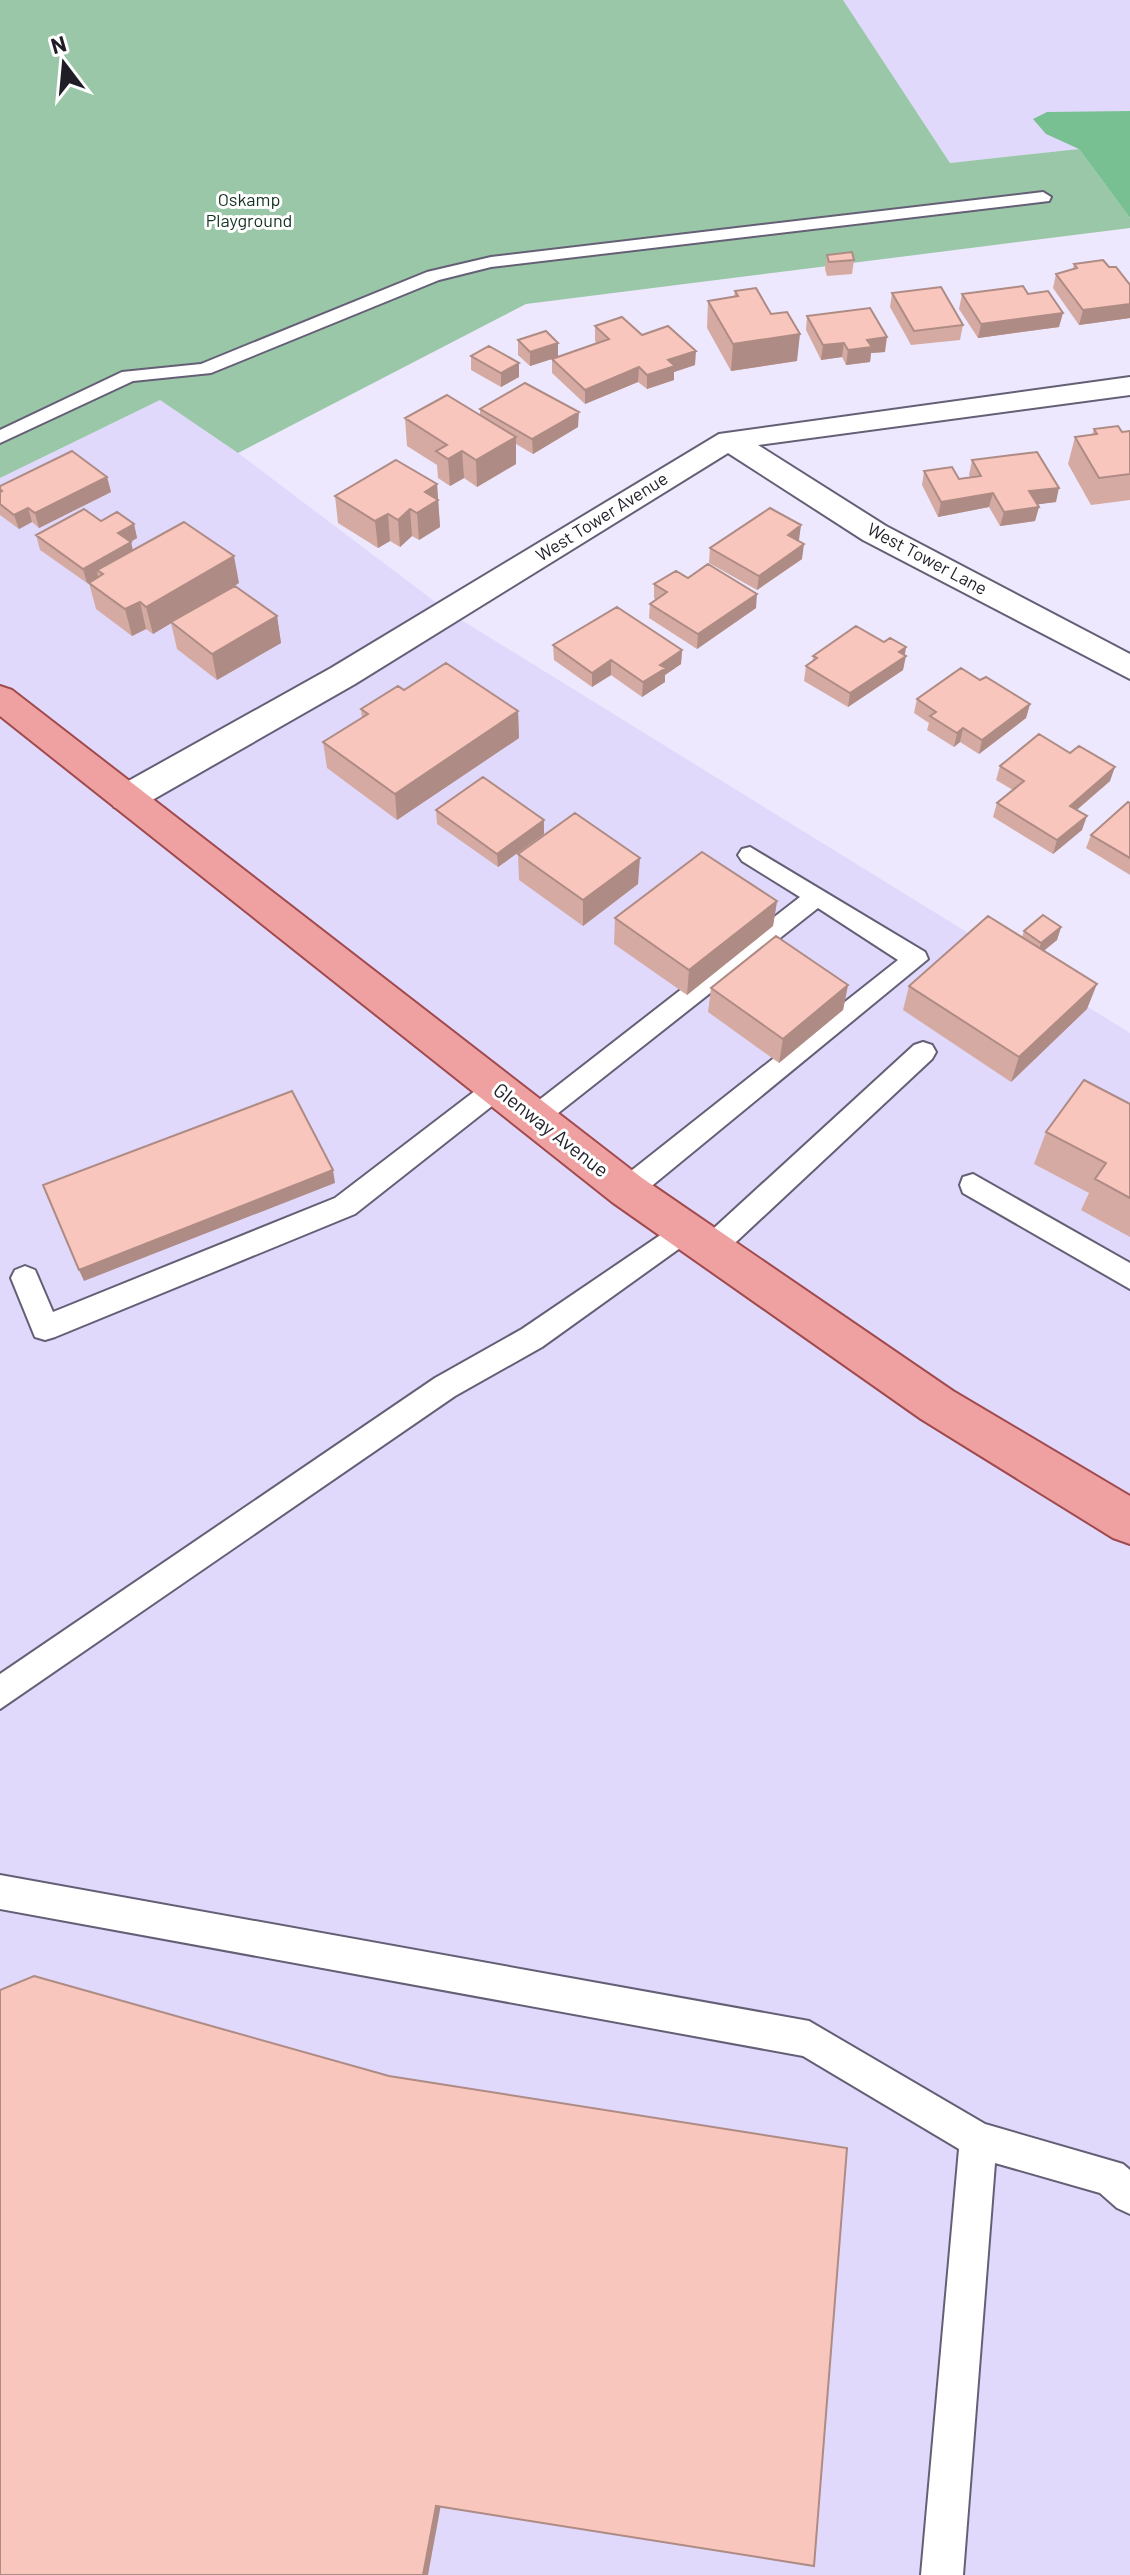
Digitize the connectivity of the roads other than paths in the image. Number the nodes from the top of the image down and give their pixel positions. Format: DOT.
graph roads {
  1 [pos="1043,197"];
  2 [pos="1130,386"];
  3 [pos="0,437"];
  4 [pos="730,440"];
  5 [pos="1130,668"];
  6 [pos="0,698"];
  7 [pos="127,798"];
  8 [pos="750,855"];
  9 [pos="817,896"];
  10 [pos="923,1052"];
  11 [pos="497,1088"];
  12 [pos="534,1118"];
  13 [pos="973,1185"];
  14 [pos="627,1190"];
  15 [pos="697,1239"];
  16 [pos="1130,1277"];
  17 [pos="25,1278"];
  18 [pos="1130,1522"];
  19 [pos="0,1693"];
  20 [pos="0,1892"];
  21 [pos="978,2140"];
  22 [pos="1123,2181"];
  23 [pos="942,2575"];
  1 -- 3 [label="lane"];
  2 -- 4 [label="street, West Tower Avenue"];
  4 -- 5 [label="street, West Tower Lane"];
  4 -- 7 [label="street, West Tower Avenue"];
  6 -- 7 [label="main road, Glenway Avenue"];
  7 -- 11 [label="main road, Glenway Avenue"];
  8 -- 9 [label="lane"];
  9 -- 12 [label="lane"];
  9 -- 14 [label="lane"];
  10 -- 15 [label="lane"];
  11 -- 12 [label="main road, Glenway Avenue"];
  11 -- 17 [label="lane"];
  12 -- 14 [label="main road, Glenway Avenue"];
  13 -- 16 [label="lane"];
  14 -- 15 [label="main road, Glenway Avenue"];
  15 -- 18 [label="main road, Glenway Avenue"];
  15 -- 19 [label="lane"];
  20 -- 21 [label="lane"];
  21 -- 22 [label="lane"];
  21 -- 23 [label="lane"];
}
